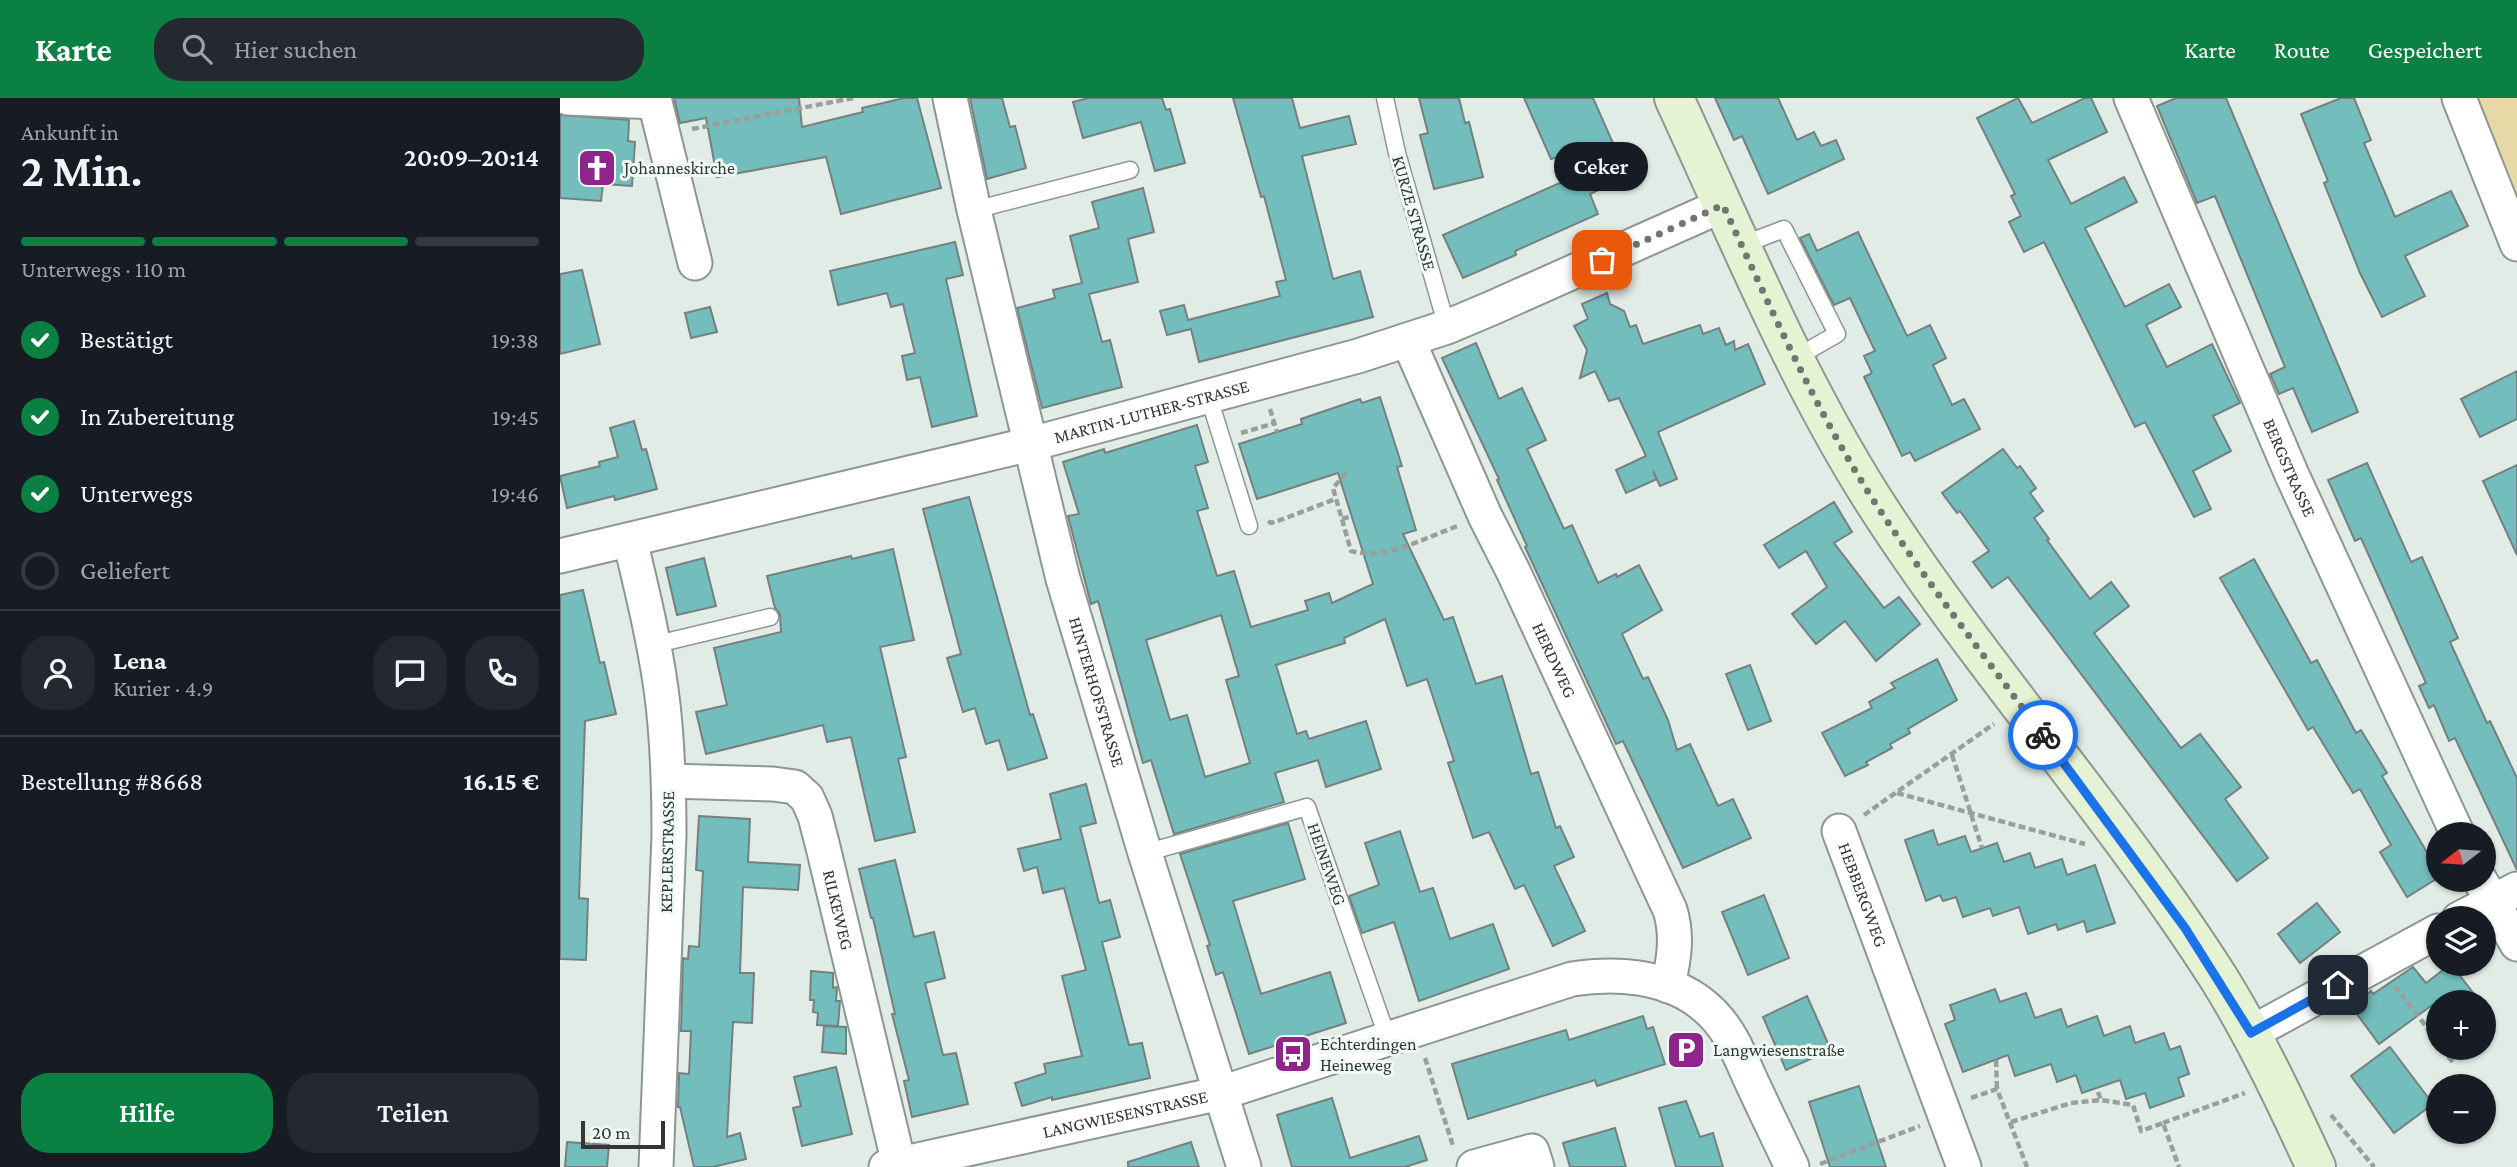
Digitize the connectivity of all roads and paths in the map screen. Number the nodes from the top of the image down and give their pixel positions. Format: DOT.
graph roads {
  1 [pos="568,98"];
  2 [pos="853,98"];
  3 [pos="950,98"];
  4 [pos="1385,98"];
  5 [pos="1674,98"];
  6 [pos="2131,98"];
  7 [pos="2459,98"];
  8 [pos="656,100"];
  9 [pos="663,135"];
  10 [pos="1130,170"];
  11 [pos="1723,205"];
  12 [pos="974,210"];
  13 [pos="2517,244"];
  14 [pos="695,263"];
  15 [pos="1447,327"];
  16 [pos="1408,340"];
  17 [pos="1214,396"];
  18 [pos="1275,423"];
  19 [pos="1031,444"];
  20 [pos="1346,473"];
  21 [pos="1336,499"];
  22 [pos="1351,516"];
  23 [pos="1485,516"];
  24 [pos="1342,519"];
  25 [pos="1255,522"];
  26 [pos="630,540"];
  27 [pos="560,556"];
  28 [pos="770,617"];
  29 [pos="653,645"];
  30 [pos="2020,704"];
  31 [pos="1952,755"];
  32 [pos="669,781"];
  33 [pos="1897,793"];
  34 [pos="1970,813"];
  35 [pos="2452,822"];
  36 [pos="2111,826"];
  37 [pos="1839,831"];
  38 [pos="1982,848"];
  39 [pos="1145,853"];
  40 [pos="2496,890"];
  41 [pos="2493,892"];
  42 [pos="2476,906"];
  43 [pos="2426,938"];
  44 [pos="2517,944"];
  45 [pos="2378,964"];
  46 [pos="1668,986"];
  47 [pos="2426,1026"];
  48 [pos="2251,1033"];
  49 [pos="1402,1035"];
  50 [pos="1996,1060"];
  51 [pos="2452,1060"];
  52 [pos="2455,1064"];
  53 [pos="2277,1082"];
  54 [pos="1997,1089"];
  55 [pos="2098,1092"];
  56 [pos="1221,1093"];
  57 [pos="2101,1100"];
  58 [pos="1955,1108"];
  59 [pos="2011,1122"];
  60 [pos="2163,1123"];
  61 [pos="1465,1161"];
  62 [pos="892,1166"];
  63 [pos="656,1167"];
  64 [pos="1244,1167"];
  65 [pos="1537,1167"];
  66 [pos="1792,1167"];
  67 [pos="1812,1167"];
  68 [pos="1964,1167"];
  69 [pos="2027,1167"];
  70 [pos="2179,1167"];
  71 [pos="2316,1167"];
  1 -- 8 [label="street"];
  2 -- 9 [label="path"];
  3 -- 12 [label="street, HINTERHOFSTRASSE"];
  4 -- 15 [label="lane, KURZE STRASSE"];
  5 -- 11 [label="main road"];
  6 -- 35 [label="street, BERGSTRASSE"];
  7 -- 13 [label="street"];
  8 -- 9 [label="street"];
  9 -- 14 [label="street"];
  10 -- 12 [label="lane"];
  11 -- 15 [label="street, MARTIN-LUTHER-STRASSE"];
  11 -- 30 [label="main road"];
  12 -- 19 [label="street, HINTERHOFSTRASSE"];
  15 -- 16 [label="street, MARTIN-LUTHER-STRASSE"];
  16 -- 17 [label="street, MARTIN-LUTHER-STRASSE"];
  16 -- 23 [label="street, HERDWEG"];
  17 -- 18 [label="path"];
  17 -- 19 [label="street, MARTIN-LUTHER-STRASSE"];
  17 -- 25 [label="lane"];
  19 -- 26 [label="street, MARTIN-LUTHER-STRASSE"];
  19 -- 39 [label="street, HINTERHOFSTRASSE"];
  20 -- 21 [label="path"];
  21 -- 24 [label="path"];
  21 -- 25 [label="path"];
  22 -- 24 [label="path"];
  23 -- 24 [label="path"];
  23 -- 46 [label="street, HERDWEG"];
  26 -- 27 [label="street, MARTIN-LUTHER-STRASSE"];
  26 -- 29 [label="street, KEPLERSTRASSE"];
  28 -- 29 [label="lane"];
  29 -- 32 [label="street, KEPLERSTRASSE"];
  30 -- 31 [label="path, HEBBERGWEG"];
  30 -- 36 [label="main road"];
  31 -- 33 [label="path, HEBBERGWEG"];
  31 -- 34 [label="path"];
  32 -- 62 [label="street, RILKEWEG"];
  32 -- 63 [label="street, KEPLERSTRASSE"];
  33 -- 34 [label="path"];
  33 -- 37 [label="path, HEBBERGWEG"];
  34 -- 36 [label="path"];
  34 -- 38 [label="path"];
  36 -- 48 [label="main road"];
  37 -- 58 [label="street, HEBBERGWEG"];
  39 -- 49 [label="lane, HEINEWEG"];
  39 -- 56 [label="street, HINTERHOFSTRASSE"];
  40 -- 44 [label="street"];
  41 -- 42 [label="street"];
  43 -- 45 [label="street"];
  45 -- 47 [label="path"];
  45 -- 48 [label="street"];
  46 -- 49 [label="street, LANGWIESENSTRASSE"];
  46 -- 66 [label="street, LANGWIESENSTRASSE"];
  48 -- 53 [label="main road"];
  49 -- 56 [label="street, LANGWIESENSTRASSE"];
  49 -- 61 [label="path"];
  50 -- 54 [label="path"];
  51 -- 52 [label="path"];
  53 -- 60 [label="path"];
  53 -- 71 [label="main road"];
  54 -- 58 [label="path"];
  54 -- 59 [label="path"];
  55 -- 57 [label="path"];
  56 -- 62 [label="street, LANGWIESENSTRASSE"];
  56 -- 64 [label="street, HINTERHOFSTRASSE"];
  57 -- 59 [label="path"];
  57 -- 60 [label="path"];
  58 -- 67 [label="path"];
  58 -- 68 [label="street, HEBBERGWEG"];
  59 -- 69 [label="path"];
  60 -- 70 [label="path"];
  61 -- 65 [label="street"];
}
